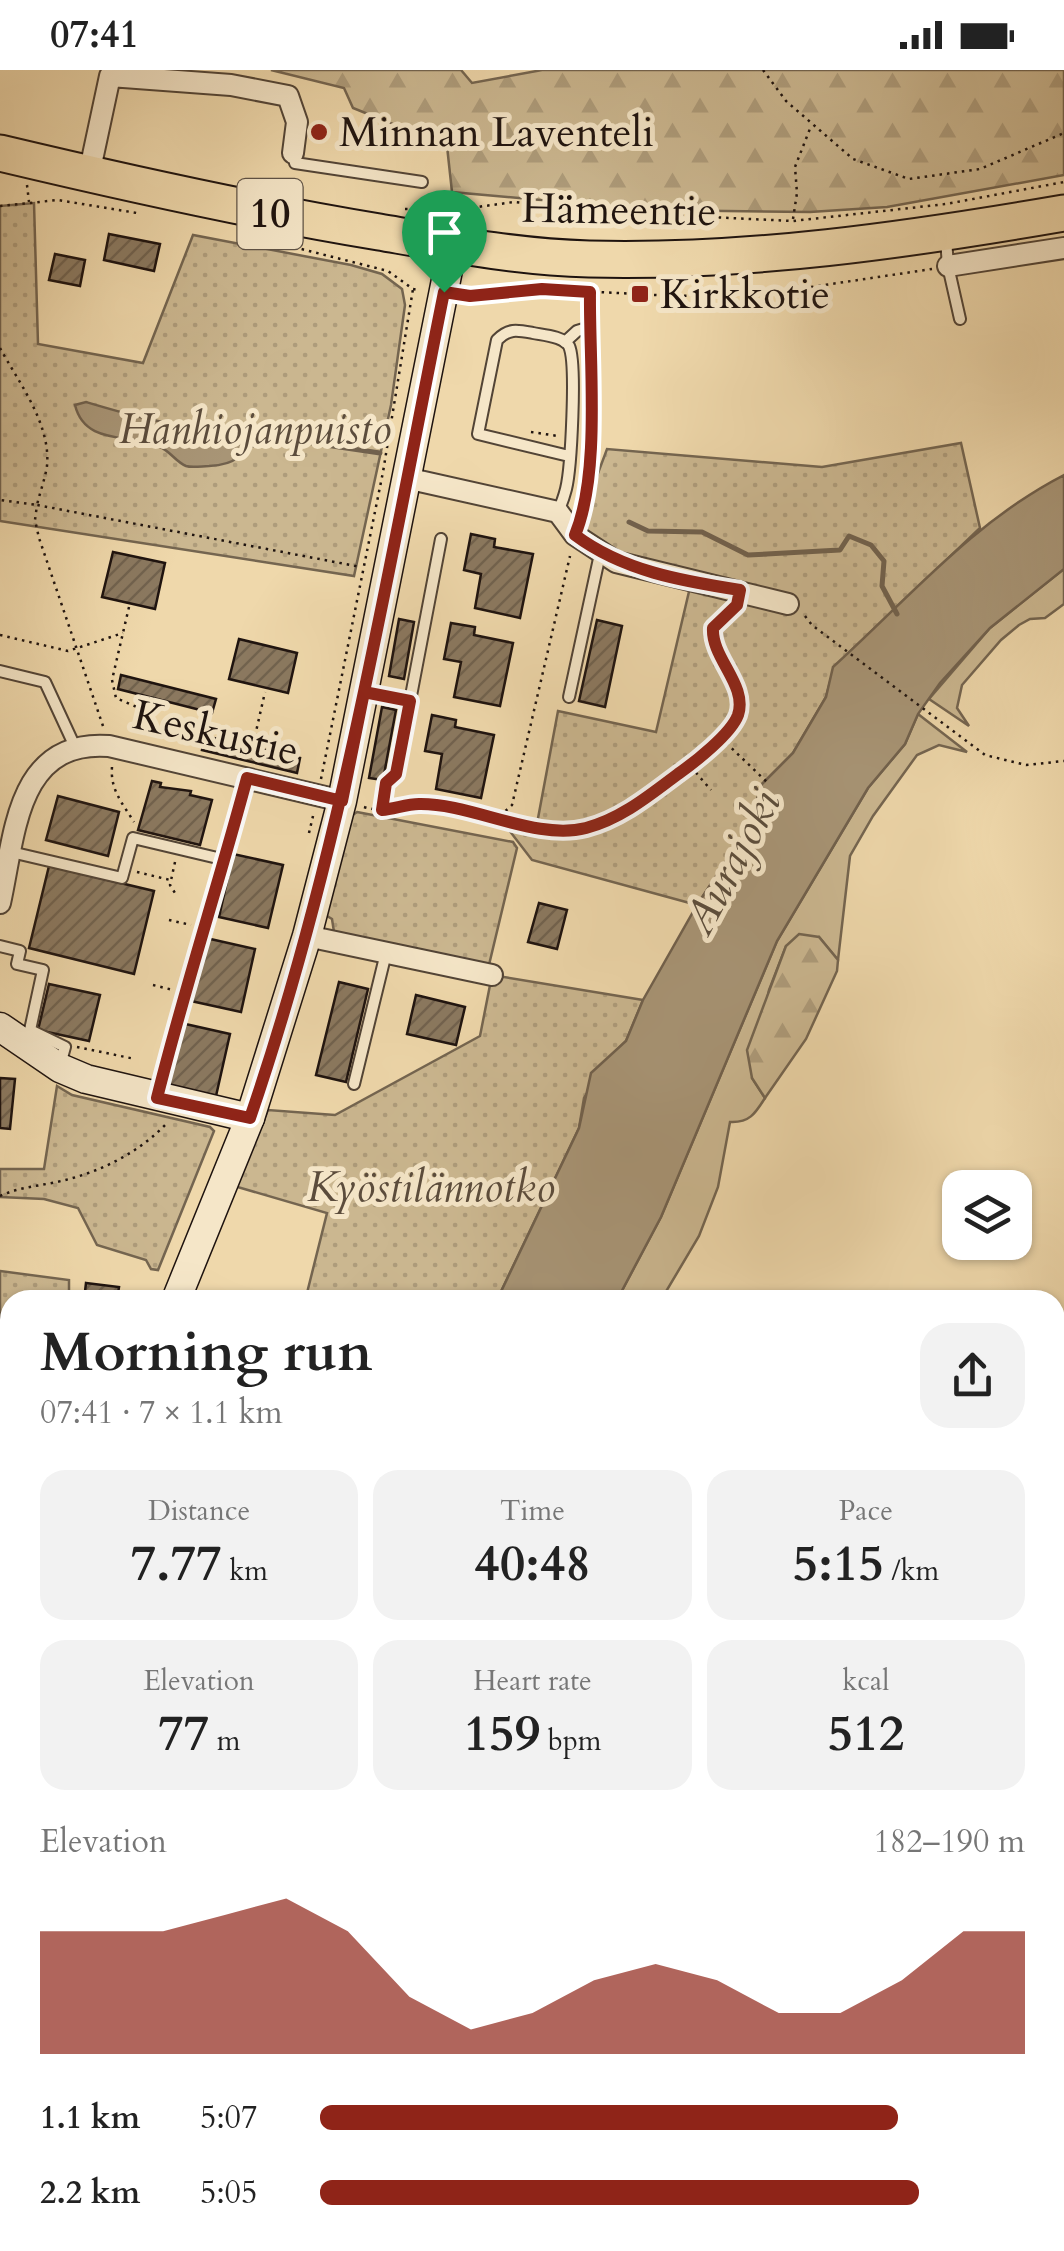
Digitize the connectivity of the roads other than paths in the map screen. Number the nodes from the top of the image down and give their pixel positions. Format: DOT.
graph roads {
  1 [pos="293,152"];
  2 [pos="0,153"];
  3 [pos="88,174"];
  4 [pos="422,182"];
  5 [pos="1064,212"];
  6 [pos="452,245"];
  7 [pos="1064,248"];
  8 [pos="947,250"];
  9 [pos="960,319"];
  10 [pos="590,327"];
  11 [pos="566,342"];
  12 [pos="570,456"];
  13 [pos="406,478"];
  14 [pos="558,512"];
  15 [pos="441,540"];
  16 [pos="600,554"];
  17 [pos="788,604"];
  18 [pos="0,671"];
  19 [pos="364,692"];
  20 [pos="570,697"];
  21 [pos="410,701"];
  22 [pos="76,749"];
  23 [pos="396,774"];
  24 [pos="247,778"];
  25 [pos="349,802"];
  26 [pos="11,852"];
  27 [pos="226,860"];
  28 [pos="0,903"];
  29 [pos="307,936"];
  30 [pos="0,946"];
  31 [pos="386,952"];
  32 [pos="492,975"];
  33 [pos="0,1027"];
  34 [pos="62,1058"];
  35 [pos="354,1084"];
  36 [pos="166,1106"];
  37 [pos="250,1118"];
  38 [pos="180,1290"];
  1 -- 3 [label="street"];
  1 -- 4 [label="lane"];
  2 -- 3 [label="highway, Hämeentie / 10"];
  3 -- 6 [label="highway, Hämeentie / 10"];
  5 -- 8 [label="highway, Hämeentie / 10"];
  6 -- 8 [label="highway, Hämeentie / 10"];
  6 -- 13 [label="street"];
  7 -- 8 [label="street"];
  8 -- 9 [label="lane"];
  10 -- 11 [label="lane"];
  11 -- 12 [label="lane"];
  11 -- 12 [label="lane"];
  12 -- 14 [label="lane"];
  13 -- 14 [label="street"];
  13 -- 19 [label="street"];
  14 -- 16 [label="street"];
  15 -- 21 [label="lane"];
  16 -- 17 [label="street"];
  16 -- 20 [label="lane"];
  18 -- 22 [label="lane"];
  19 -- 21 [label="lane"];
  19 -- 25 [label="street"];
  21 -- 23 [label="lane"];
  22 -- 24 [label="street, Keskustie"];
  22 -- 26 [label="street, Keskustie"];
  24 -- 25 [label="street, Keskustie"];
  24 -- 27 [label="lane"];
  25 -- 29 [label="street"];
  26 -- 27 [label="lane"];
  26 -- 28 [label="street, Keskustie"];
  27 -- 36 [label="lane"];
  29 -- 31 [label="street"];
  29 -- 37 [label="street"];
  30 -- 34 [label="lane"];
  31 -- 32 [label="street"];
  31 -- 35 [label="lane"];
  33 -- 34 [label="street"];
  34 -- 36 [label="street"];
  36 -- 37 [label="street"];
  37 -- 38 [label="street"];
}
